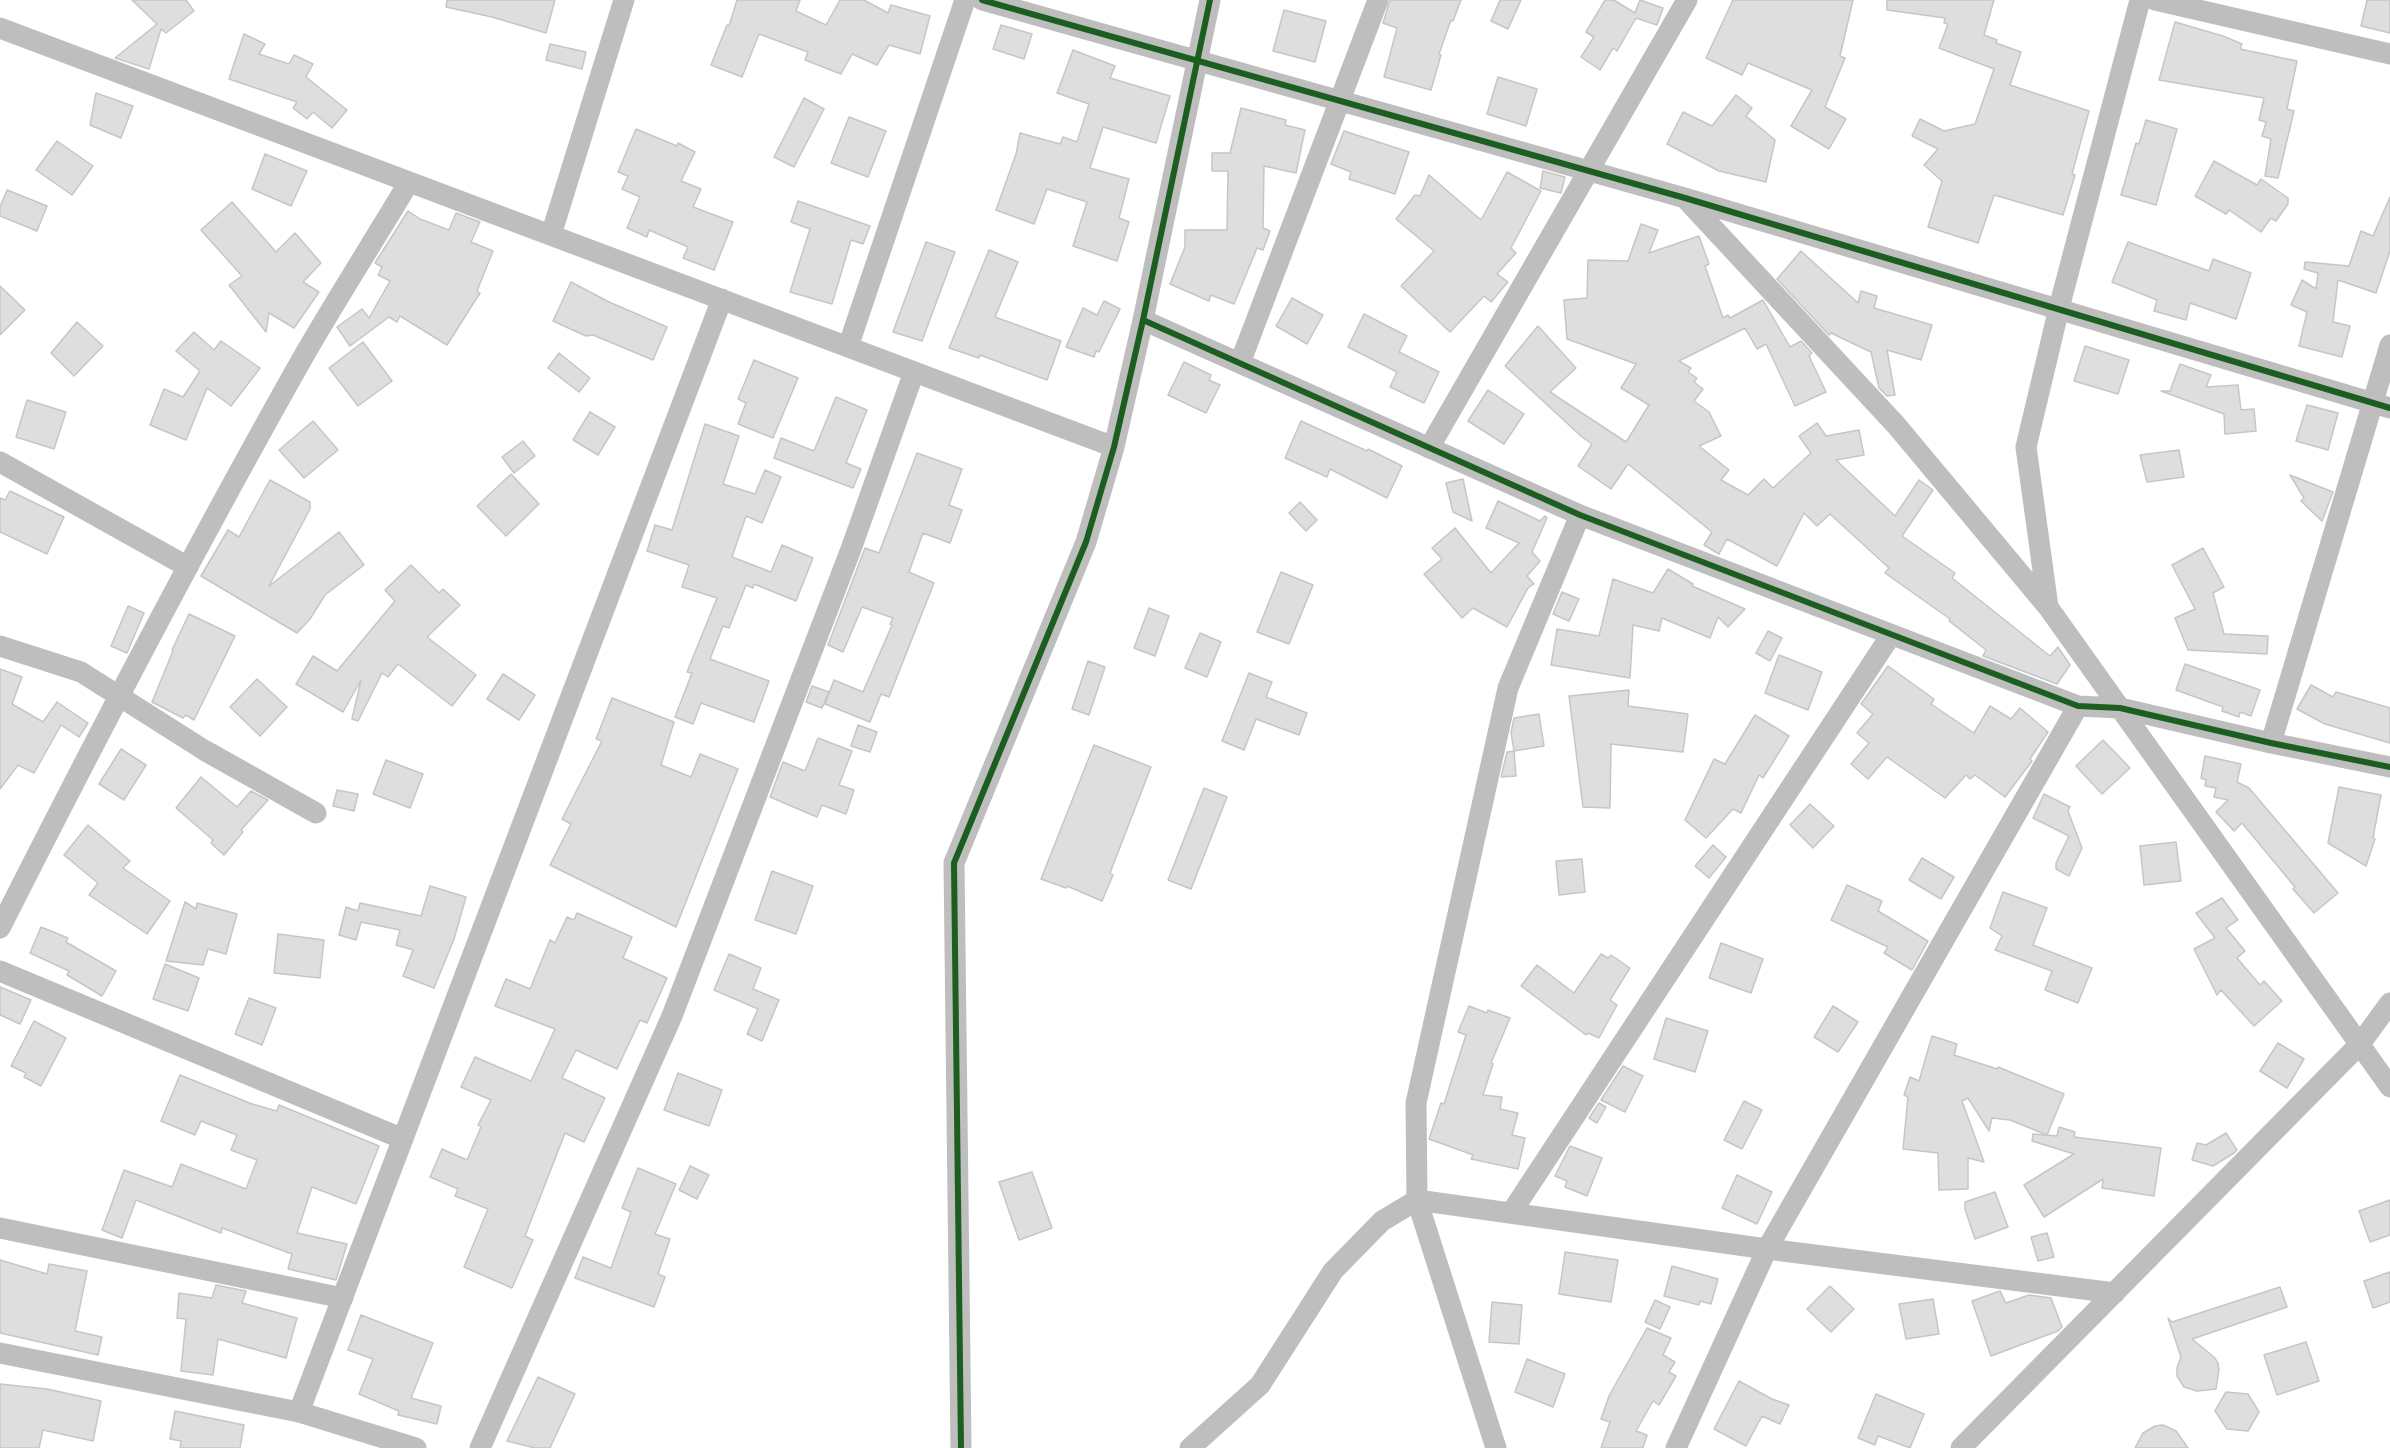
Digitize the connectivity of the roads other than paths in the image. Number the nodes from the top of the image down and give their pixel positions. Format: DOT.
graph roads {
  1 [pos="624,0"];
  2 [pos="965,0"];
  3 [pos="982,0"];
  4 [pos="1210,0"];
  5 [pos="1378,0"];
  6 [pos="1687,0"];
  7 [pos="2140,0"];
  8 [pos="2155,0"];
  9 [pos="0,28"];
  10 [pos="2390,54"];
  11 [pos="1198,61"];
  12 [pos="1339,100"];
  13 [pos="1588,171"];
  14 [pos="409,182"];
  15 [pos="1685,198"];
  16 [pos="551,235"];
  17 [pos="723,299"];
  18 [pos="2059,308"];
  19 [pos="1143,320"];
  20 [pos="2390,345"];
  21 [pos="848,346"];
  22 [pos="1240,363"];
  23 [pos="915,372"];
  24 [pos="2381,405"];
  25 [pos="1114,447"];
  26 [pos="1429,448"];
  27 [pos="0,462"];
  28 [pos="1580,515"];
  29 [pos="188,567"];
  30 [pos="2048,607"];
  31 [pos="1891,635"];
  32 [pos="0,646"];
  33 [pos="118,694"];
  34 [pos="2078,706"];
  35 [pos="2120,708"];
  36 [pos="2271,743"];
  37 [pos="2390,767"];
  38 [pos="316,813"];
  39 [pos="0,928"];
  40 [pos="0,971"];
  41 [pos="2390,1003"];
  42 [pos="2360,1044"];
  43 [pos="2390,1087"];
  44 [pos="403,1139"];
  45 [pos="1417,1200"];
  46 [pos="1511,1213"];
  47 [pos="0,1227"];
  48 [pos="1767,1249"];
  49 [pos="2115,1293"];
  50 [pos="343,1298"];
  51 [pos="0,1353"];
  52 [pos="299,1412"];
  53 [pos="416,1448"];
  54 [pos="480,1448"];
  55 [pos="961,1448"];
  56 [pos="1190,1448"];
  57 [pos="1497,1448"];
  58 [pos="1676,1448"];
  59 [pos="1961,1448"];
  1 -- 16 [label="street"];
  2 -- 21 [label="street"];
  3 -- 11 [label="street"];
  4 -- 11 [label="street"];
  5 -- 12 [label="street"];
  6 -- 13 [label="street"];
  7 -- 18 [label="street"];
  8 -- 10 [label="street"];
  9 -- 14 [label="street"];
  11 -- 12 [label="street"];
  11 -- 19 [label="street"];
  12 -- 13 [label="street"];
  12 -- 22 [label="street"];
  13 -- 15 [label="street"];
  13 -- 26 [label="street"];
  14 -- 16 [label="street"];
  14 -- 29 [label="street"];
  15 -- 18 [label="street"];
  15 -- 30 [label="street"];
  16 -- 17 [label="street"];
  17 -- 21 [label="street"];
  17 -- 44 [label="street"];
  18 -- 24 [label="street"];
  18 -- 30 [label="street"];
  19 -- 22 [label="street"];
  19 -- 25 [label="street"];
  20 -- 24 [label="street"];
  21 -- 23 [label="street"];
  22 -- 26 [label="street"];
  23 -- 25 [label="street"];
  23 -- 54 [label="street"];
  24 -- 36 [label="street"];
  25 -- 55 [label="street"];
  26 -- 28 [label="street"];
  27 -- 29 [label="street"];
  28 -- 31 [label="street"];
  28 -- 45 [label="street"];
  29 -- 33 [label="street"];
  30 -- 35 [label="street"];
  31 -- 34 [label="street"];
  31 -- 46 [label="street"];
  32 -- 33 [label="street"];
  33 -- 38 [label="street"];
  33 -- 39 [label="street"];
  34 -- 35 [label="street"];
  34 -- 48 [label="street"];
  35 -- 36 [label="street"];
  35 -- 42 [label="street"];
  36 -- 37 [label="street"];
  40 -- 44 [label="street"];
  41 -- 42 [label="street"];
  42 -- 43 [label="street"];
  42 -- 49 [label="street"];
  44 -- 50 [label="street"];
  45 -- 46 [label="street"];
  45 -- 56 [label="street"];
  45 -- 57 [label="street"];
  46 -- 48 [label="street"];
  47 -- 50 [label="street"];
  48 -- 49 [label="street"];
  48 -- 58 [label="street"];
  49 -- 59 [label="street"];
  50 -- 52 [label="street"];
  51 -- 52 [label="street"];
  52 -- 53 [label="street"];
}
